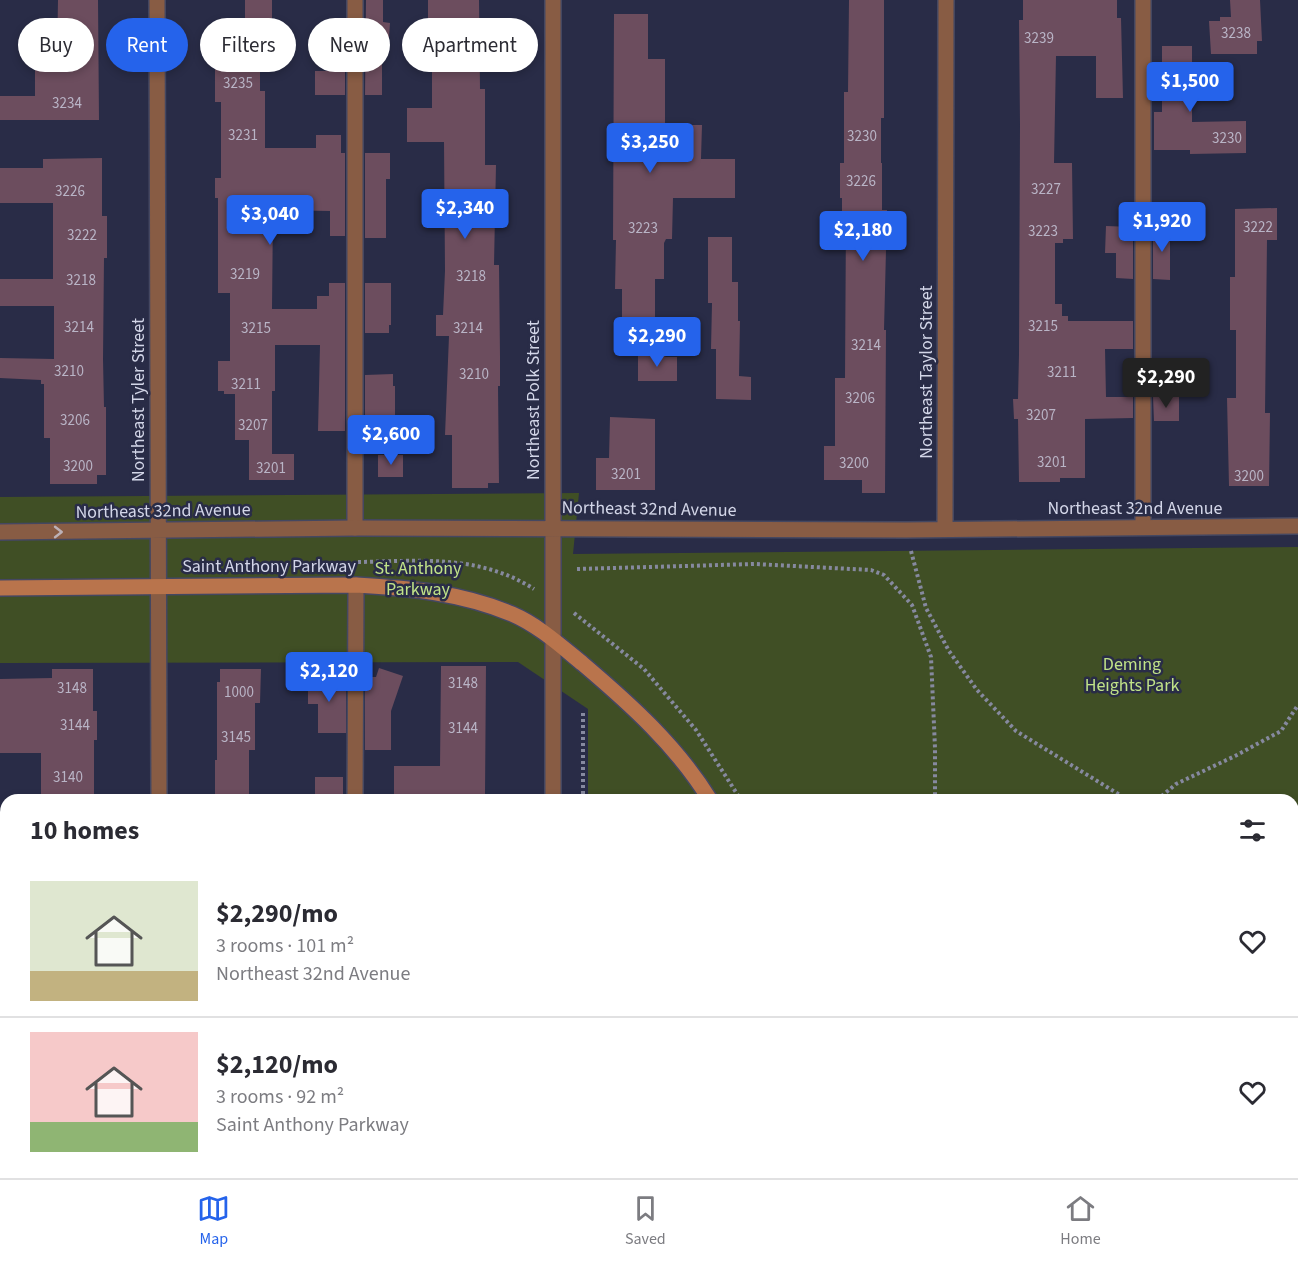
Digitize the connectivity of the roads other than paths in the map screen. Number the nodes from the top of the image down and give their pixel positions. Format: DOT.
graph roads {
  1 [pos="157,0"];
  2 [pos="355,0"];
  3 [pos="553,0"];
  4 [pos="946,0"];
  5 [pos="1143,0"];
  6 [pos="1298,526"];
  7 [pos="1143,527"];
  8 [pos="355,528"];
  9 [pos="553,528"];
  10 [pos="945,529"];
  11 [pos="158,531"];
  12 [pos="0,532"];
  13 [pos="356,585"];
  14 [pos="158,586"];
  15 [pos="0,588"];
  16 [pos="554,639"];
  17 [pos="159,794"];
  18 [pos="355,794"];
  19 [pos="553,794"];
  20 [pos="706,794"];
  1 -- 11 [label="street, Northeast Tyler Street"];
  2 -- 8 [label="street"];
  3 -- 9 [label="street, Northeast Polk Street"];
  4 -- 10 [label="street, Northeast Taylor Street"];
  5 -- 7 [label="street"];
  6 -- 7 [label="street, Northeast 32nd Avenue"];
  7 -- 10 [label="street, Northeast 32nd Avenue"];
  8 -- 9 [label="street, Northeast 32nd Avenue"];
  8 -- 11 [label="street, Northeast 32nd Avenue"];
  9 -- 10 [label="street, Northeast 32nd Avenue"];
  9 -- 16 [label="street, Northeast Polk Street"];
  12 -- 11 [label="street, Northeast 32nd Avenue, one-way"];
  11 -- 14 [label="street, Northeast Tyler Street"];
  13 -- 14 [label="street, Saint Anthony Parkway"];
  13 -- 16 [label="street, Saint Anthony Parkway"];
  13 -- 18 [label="street"];
  14 -- 15 [label="street, Saint Anthony Parkway"];
  14 -- 17 [label="street, Northeast Tyler Street"];
  16 -- 19 [label="street, Northeast Polk Street"];
  16 -- 20 [label="street, Saint Anthony Parkway"];
}
